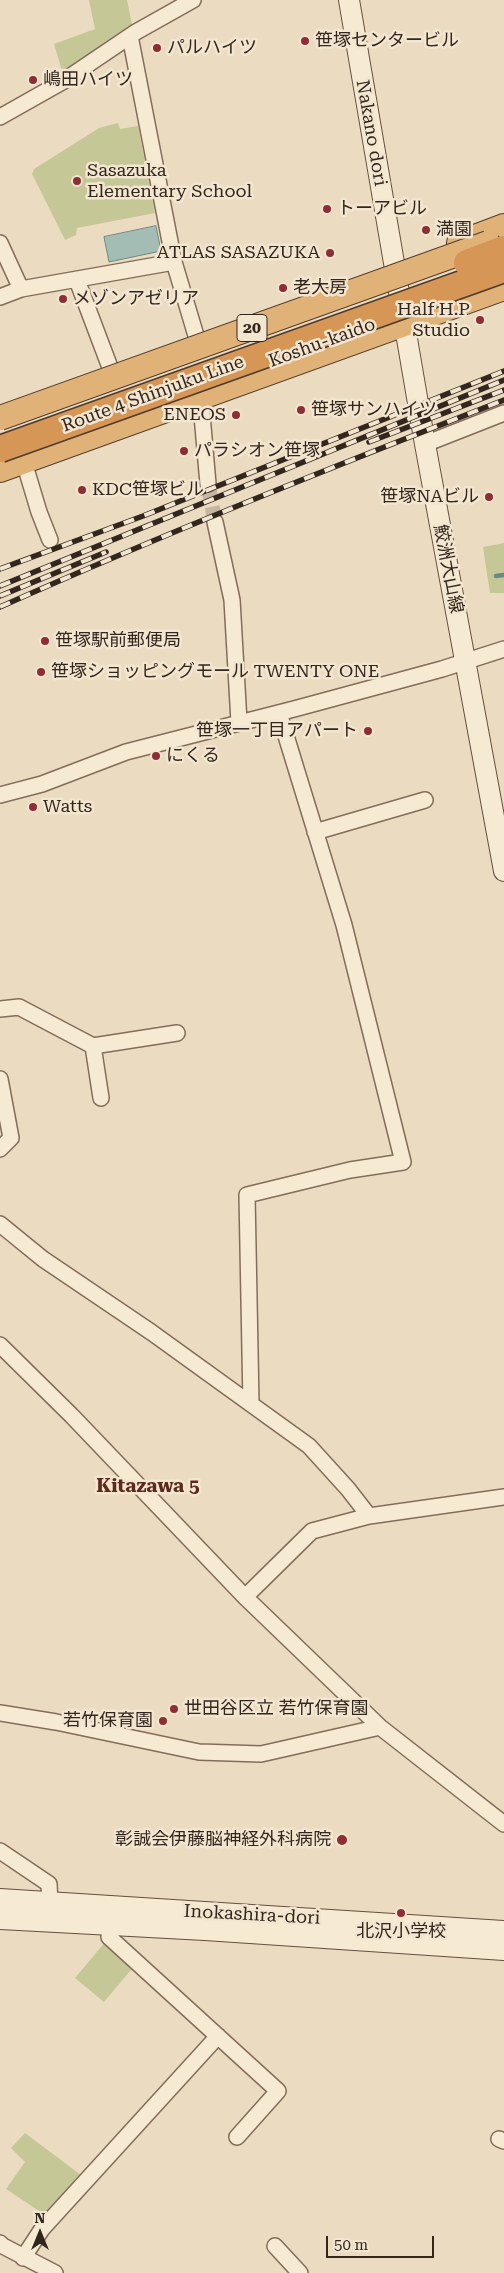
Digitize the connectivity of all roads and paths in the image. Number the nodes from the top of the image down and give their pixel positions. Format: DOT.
graph roads {
  1 [pos="193,0"];
  2 [pos="349,0"];
  3 [pos="133,34"];
  4 [pos="0,117"];
  5 [pos="504,226"];
  6 [pos="504,237"];
  7 [pos="0,243"];
  8 [pos="504,249"];
  9 [pos="174,262"];
  10 [pos="394,266"];
  11 [pos="504,269"];
  12 [pos="504,278"];
  13 [pos="78,280"];
  14 [pos="504,288"];
  15 [pos="21,290"];
  16 [pos="0,297"];
  17 [pos="404,325"];
  18 [pos="197,339"];
  19 [pos="111,370"];
  20 [pos="196,399"];
  21 [pos="0,409"];
  22 [pos="504,413"];
  23 [pos="0,418"];
  24 [pos="0,429"];
  25 [pos="425,444"];
  26 [pos="5,460"];
  27 [pos="208,484"];
  28 [pos="216,527"];
  29 [pos="50,540"];
  30 [pos="504,649"];
  31 [pos="466,661"];
  32 [pos="279,713"];
  33 [pos="239,722"];
  34 [pos="0,795"];
  35 [pos="425,800"];
  36 [pos="316,832"];
  37 [pos="504,871"];
  38 [pos="0,1009"];
  39 [pos="176,1033"];
  40 [pos="93,1046"];
  41 [pos="0,1080"];
  42 [pos="101,1098"];
  43 [pos="0,1149"];
  44 [pos="0,1224"];
  45 [pos="0,1345"];
  46 [pos="251,1404"];
  47 [pos="504,1497"];
  48 [pos="369,1516"];
  49 [pos="245,1597"];
  50 [pos="0,1713"];
  51 [pos="380,1727"];
  52 [pos="504,1824"];
  53 [pos="0,1851"];
  54 [pos="0,1899"];
  55 [pos="50,1903"];
  56 [pos="0,1919"];
  57 [pos="110,1925"];
  58 [pos="504,1931"];
  59 [pos="504,1950"];
  60 [pos="218,2036"];
  61 [pos="237,2137"];
  62 [pos="0,2243"];
  63 [pos="275,2246"];
  64 [pos="27,2259"];
  65 [pos="55,2273"];
  66 [pos="300,2273"];
  1 -- 3 [label="street"];
  2 -- 10 [label="main road, Nakano dori"];
  3 -- 4 [label="street"];
  3 -- 9 [label="street"];
  5 -- 10 [label="highway, 20"];
  6 -- 23 [label="highway, 20, bridge"];
  7 -- 15 [label="street"];
  8 -- 24 [label="highway, Route 4 Shinjuku Line, bridge"];
  9 -- 13 [label="street"];
  9 -- 18 [label="street"];
  10 -- 17 [label="main road, 鮫洲大山線"];
  10 -- 18 [label="highway, 20"];
  11 -- 26 [label="highway, Route 4 Shinjuku Line, bridge"];
  12 -- 26 [label="highway, Koshu-kaido / 20"];
  13 -- 15 [label="street"];
  13 -- 19 [label="street"];
  14 -- 17 [label="highway"];
  15 -- 16 [label="street"];
  17 -- 20 [label="highway"];
  17 -- 25 [label="main road, 鮫洲大山線"];
  18 -- 19 [label="highway, 20"];
  19 -- 21 [label="highway, 20"];
  20 -- 26 [label="highway"];
  20 -- 27 [label="street"];
  22 -- 25 [label="street"];
  25 -- 31 [label="main road, 鮫洲大山線"];
  26 -- 29 [label="street"];
  28 -- 33 [label="street"];
  30 -- 31 [label="street"];
  31 -- 32 [label="street"];
  31 -- 37 [label="main road, 鮫洲大山線"];
  32 -- 33 [label="street"];
  32 -- 36 [label="street"];
  33 -- 34 [label="street"];
  35 -- 36 [label="street"];
  36 -- 46 [label="street"];
  38 -- 40 [label="street"];
  39 -- 40 [label="street"];
  40 -- 42 [label="street"];
  41 -- 43 [label="street"];
  44 -- 46 [label="street"];
  45 -- 49 [label="street"];
  46 -- 48 [label="street"];
  47 -- 48 [label="street"];
  48 -- 49 [label="street"];
  49 -- 51 [label="street"];
  50 -- 51 [label="street"];
  51 -- 52 [label="street"];
  53 -- 55 [label="street"];
  54 -- 55 [label="main road, Inokashira-dori"];
  55 -- 58 [label="main road, Inokashira-dori"];
  56 -- 57 [label="main road, Inokashira-dori"];
  57 -- 59 [label="main road, Inokashira-dori"];
  57 -- 60 [label="street"];
  60 -- 61 [label="street"];
  60 -- 64 [label="street"];
  62 -- 64 [label="street"];
  63 -- 66 [label="street"];
  64 -- 65 [label="street"];
}
